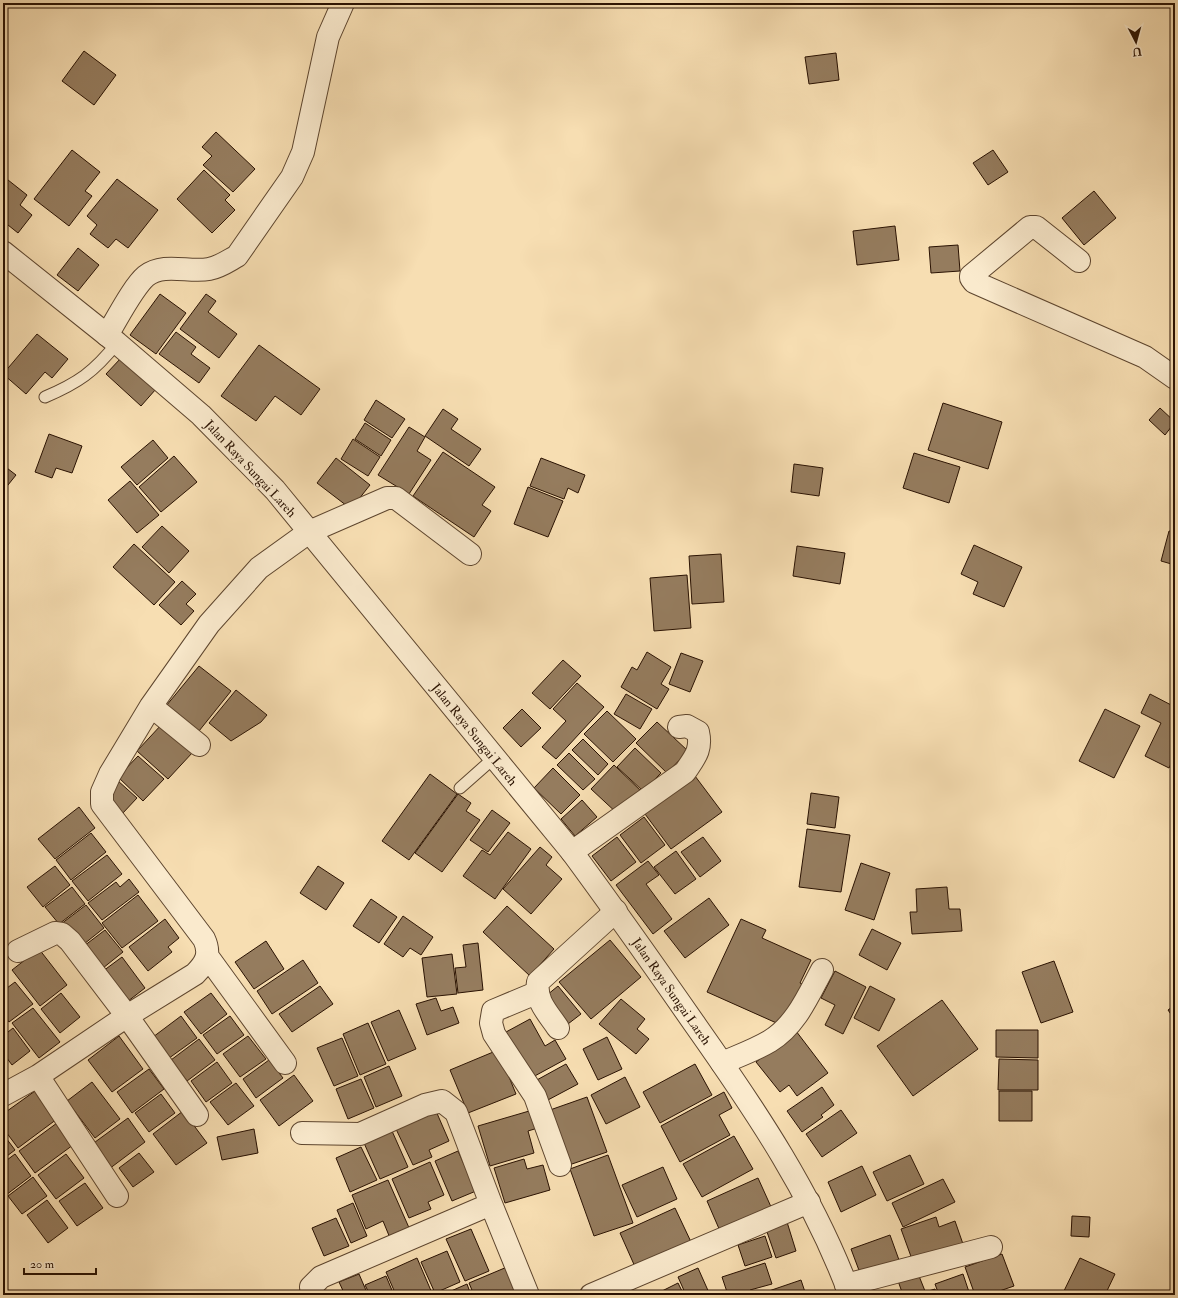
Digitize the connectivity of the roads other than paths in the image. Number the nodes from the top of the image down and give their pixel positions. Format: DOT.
graph roads {
  1 [pos="343,3"];
  2 [pos="3,252"];
  3 [pos="1079,261"];
  4 [pos="112,339"];
  5 [pos="1175,378"];
  6 [pos="45,397"];
  7 [pos="309,532"];
  8 [pos="470,554"];
  9 [pos="151,706"];
  10 [pos="679,727"];
  11 [pos="199,745"];
  12 [pos="494,757"];
  13 [pos="460,788"];
  14 [pos="572,852"];
  15 [pos="616,911"];
  16 [pos="18,951"];
  17 [pos="208,957"];
  18 [pos="822,970"];
  19 [pos="536,993"];
  20 [pos="127,1016"];
  21 [pos="558,1028"];
  22 [pos="722,1062"];
  23 [pos="285,1063"];
  24 [pos="38,1076"];
  25 [pos="3,1095"];
  26 [pos="197,1115"];
  27 [pos="302,1133"];
  28 [pos="560,1165"];
  29 [pos="117,1196"];
  30 [pos="809,1202"];
  31 [pos="491,1204"];
  32 [pos="991,1247"];
  33 [pos="848,1290"];
  34 [pos="312,1295"];
  35 [pos="528,1295"];
  36 [pos="591,1295"];
  1 -- 4 [label="street"];
  2 -- 4 [label="street, Jalan Raya Sungai Lareh"];
  3 -- 5 [label="street"];
  4 -- 6 [label="lane"];
  4 -- 7 [label="street, Jalan Raya Sungai Lareh"];
  7 -- 8 [label="street"];
  7 -- 9 [label="street"];
  7 -- 12 [label="street, Jalan Raya Sungai Lareh"];
  9 -- 11 [label="street"];
  9 -- 17 [label="street"];
  10 -- 14 [label="street"];
  12 -- 13 [label="lane"];
  12 -- 14 [label="street, Jalan Raya Sungai Lareh"];
  14 -- 15 [label="street, Jalan Raya Sungai Lareh"];
  15 -- 19 [label="street"];
  15 -- 22 [label="street, Jalan Raya Sungai Lareh"];
  16 -- 20 [label="street"];
  17 -- 20 [label="street"];
  17 -- 23 [label="street"];
  18 -- 22 [label="street"];
  19 -- 21 [label="street"];
  19 -- 28 [label="street"];
  20 -- 24 [label="street"];
  20 -- 26 [label="street"];
  22 -- 30 [label="street, Jalan Raya Sungai Lareh"];
  24 -- 25 [label="street"];
  24 -- 29 [label="street"];
  27 -- 31 [label="street"];
  30 -- 33 [label="street, Jalan Raya Sungai Lareh"];
  30 -- 36 [label="street"];
  31 -- 34 [label="street"];
  31 -- 35 [label="street"];
  32 -- 33 [label="street"];
}
